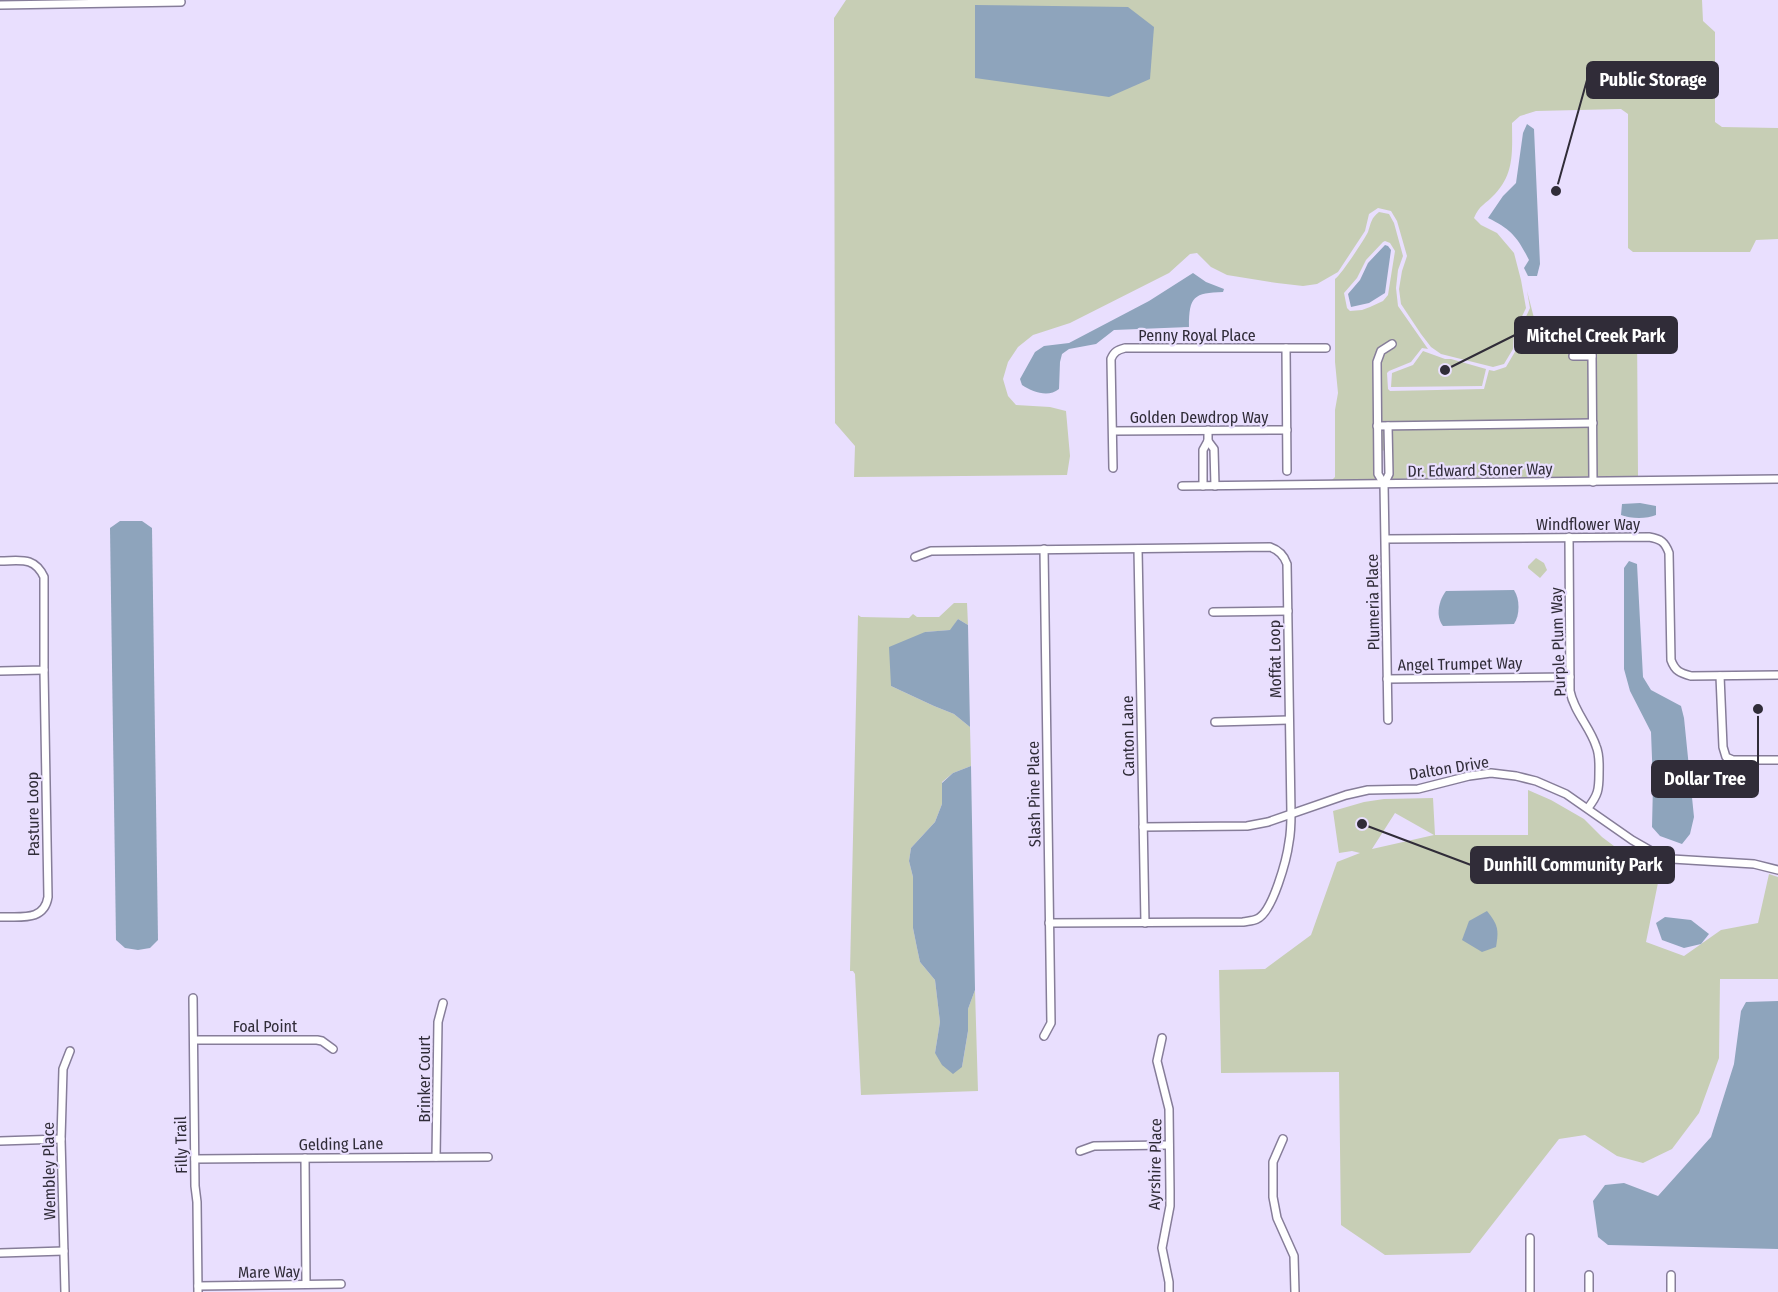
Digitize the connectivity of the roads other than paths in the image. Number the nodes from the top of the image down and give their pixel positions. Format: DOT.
graph roads {
  1 [pos="181,2"];
  2 [pos="0,5"];
  3 [pos="1592,341"];
  4 [pos="1392,344"];
  5 [pos="1286,348"];
  6 [pos="1326,348"];
  7 [pos="1573,356"];
  8 [pos="1592,356"];
  9 [pos="1593,423"];
  10 [pos="1377,426"];
  11 [pos="1388,426"];
  12 [pos="1208,430"];
  13 [pos="1287,430"];
  14 [pos="1113,431"];
  15 [pos="1208,441"];
  16 [pos="1203,454"];
  17 [pos="1214,454"];
  18 [pos="1378,455"];
  19 [pos="1388,455"];
  20 [pos="1203,465"];
  21 [pos="1214,465"];
  22 [pos="1113,468"];
  23 [pos="1287,471"];
  24 [pos="1778,479"];
  25 [pos="1593,482"];
  26 [pos="1384,484"];
  27 [pos="1182,486"];
  28 [pos="1203,486"];
  29 [pos="1215,486"];
  30 [pos="1569,537"];
  31 [pos="1386,539"];
  32 [pos="1044,549"];
  33 [pos="1138,549"];
  34 [pos="915,557"];
  35 [pos="0,561"];
  36 [pos="1288,611"];
  37 [pos="1213,612"];
  38 [pos="45,670"];
  39 [pos="0,671"];
  40 [pos="1778,675"];
  41 [pos="1720,676"];
  42 [pos="1570,677"];
  43 [pos="1387,679"];
  44 [pos="1289,720"];
  45 [pos="1388,720"];
  46 [pos="1215,722"];
  47 [pos="1778,760"];
  48 [pos="1588,808"];
  49 [pos="1291,813"];
  50 [pos="1143,827"];
  51 [pos="1778,870"];
  52 [pos="0,916"];
  53 [pos="1145,922"];
  54 [pos="1049,923"];
  55 [pos="193,998"];
  56 [pos="443,1003"];
  57 [pos="1044,1036"];
  58 [pos="1162,1038"];
  59 [pos="194,1040"];
  60 [pos="333,1049"];
  61 [pos="70,1051"];
  62 [pos="61,1139"];
  63 [pos="1283,1139"];
  64 [pos="0,1141"];
  65 [pos="1169,1145"];
  66 [pos="1080,1151"];
  67 [pos="436,1157"];
  68 [pos="488,1157"];
  69 [pos="305,1158"];
  70 [pos="195,1159"];
  71 [pos="1530,1238"];
  72 [pos="64,1251"];
  73 [pos="0,1253"];
  74 [pos="1589,1275"];
  75 [pos="1671,1275"];
  76 [pos="306,1284"];
  77 [pos="341,1284"];
  78 [pos="198,1289"];
  79 [pos="65,1292"];
  80 [pos="1169,1292"];
  81 [pos="1295,1292"];
  82 [pos="1530,1292"];
  83 [pos="1589,1292"];
  84 [pos="1671,1292"];
  1 -- 2 [label="street"];
  3 -- 8 [label="street"];
  4 -- 10 [label="street"];
  5 -- 6 [label="street, Penny Royal Place"];
  5 -- 13 [label="street"];
  5 -- 14 [label="street, Penny Royal Place"];
  7 -- 8 [label="street"];
  8 -- 9 [label="street"];
  9 -- 11 [label="street"];
  9 -- 25 [label="street"];
  10 -- 11 [label="street"];
  10 -- 18 [label="street"];
  11 -- 19 [label="street"];
  12 -- 13 [label="street, Golden Dewdrop Way"];
  12 -- 14 [label="street, Golden Dewdrop Way"];
  12 -- 15 [label="street"];
  13 -- 23 [label="street"];
  14 -- 22 [label="street, Penny Royal Place"];
  15 -- 16 [label="street"];
  15 -- 17 [label="street"];
  16 -- 17 [label="street"];
  16 -- 20 [label="street"];
  17 -- 21 [label="street"];
  18 -- 19 [label="street"];
  18 -- 26 [label="street"];
  19 -- 26 [label="street"];
  20 -- 21 [label="street"];
  20 -- 28 [label="street"];
  21 -- 29 [label="street"];
  24 -- 25 [label="street, Dr. Edward Stoner Way"];
  25 -- 26 [label="street, Dr. Edward Stoner Way"];
  26 -- 29 [label="street, Dr. Edward Stoner Way"];
  26 -- 31 [label="street, Plumeria Place"];
  27 -- 28 [label="street, Dr. Edward Stoner Way"];
  28 -- 29 [label="street, Dr. Edward Stoner Way"];
  30 -- 31 [label="street, Windflower Way"];
  30 -- 41 [label="street, Windflower Way"];
  30 -- 42 [label="street, Purple Plum Way"];
  31 -- 43 [label="street, Plumeria Place"];
  32 -- 33 [label="street, Moffat Loop"];
  32 -- 34 [label="street, Moffat Loop"];
  32 -- 54 [label="street, Slash Pine Place"];
  33 -- 36 [label="street, Moffat Loop"];
  33 -- 50 [label="street, Canton Lane"];
  35 -- 38 [label="street"];
  36 -- 37 [label="street"];
  36 -- 44 [label="street, Moffat Loop"];
  38 -- 39 [label="street"];
  38 -- 52 [label="street, Pasture Loop"];
  40 -- 41 [label="street, Windflower Way"];
  41 -- 47 [label="street"];
  42 -- 43 [label="street, Angel Trumpet Way"];
  42 -- 48 [label="street, Purple Plum Way"];
  43 -- 45 [label="street, Plumeria Place"];
  44 -- 46 [label="street"];
  44 -- 49 [label="street, Moffat Loop"];
  48 -- 49 [label="street, Dalton Drive"];
  48 -- 51 [label="street, Dalton Drive"];
  49 -- 50 [label="street, Dalton Drive"];
  49 -- 53 [label="street, Moffat Loop"];
  50 -- 53 [label="street, Canton Lane"];
  53 -- 54 [label="street, Moffat Loop"];
  54 -- 57 [label="street, Slash Pine Place"];
  55 -- 59 [label="street, Filly Trail"];
  56 -- 67 [label="street, Brinker Court"];
  58 -- 65 [label="street, Ayrshire Place"];
  59 -- 60 [label="street, Foal Point"];
  59 -- 70 [label="street, Filly Trail"];
  61 -- 62 [label="street, Wembley Place"];
  62 -- 64 [label="street"];
  62 -- 72 [label="street, Wembley Place"];
  63 -- 81 [label="street"];
  65 -- 66 [label="street"];
  65 -- 80 [label="street, Ayrshire Place"];
  67 -- 68 [label="street, Gelding Lane"];
  67 -- 69 [label="street, Gelding Lane"];
  69 -- 70 [label="street, Gelding Lane"];
  69 -- 76 [label="street"];
  70 -- 78 [label="street, Filly Trail"];
  71 -- 82 [label="street"];
  72 -- 73 [label="street"];
  72 -- 79 [label="street, Wembley Place"];
  74 -- 83 [label="street"];
  75 -- 84 [label="street"];
  76 -- 77 [label="street, Mare Way"];
  76 -- 78 [label="street, Mare Way"];
}
